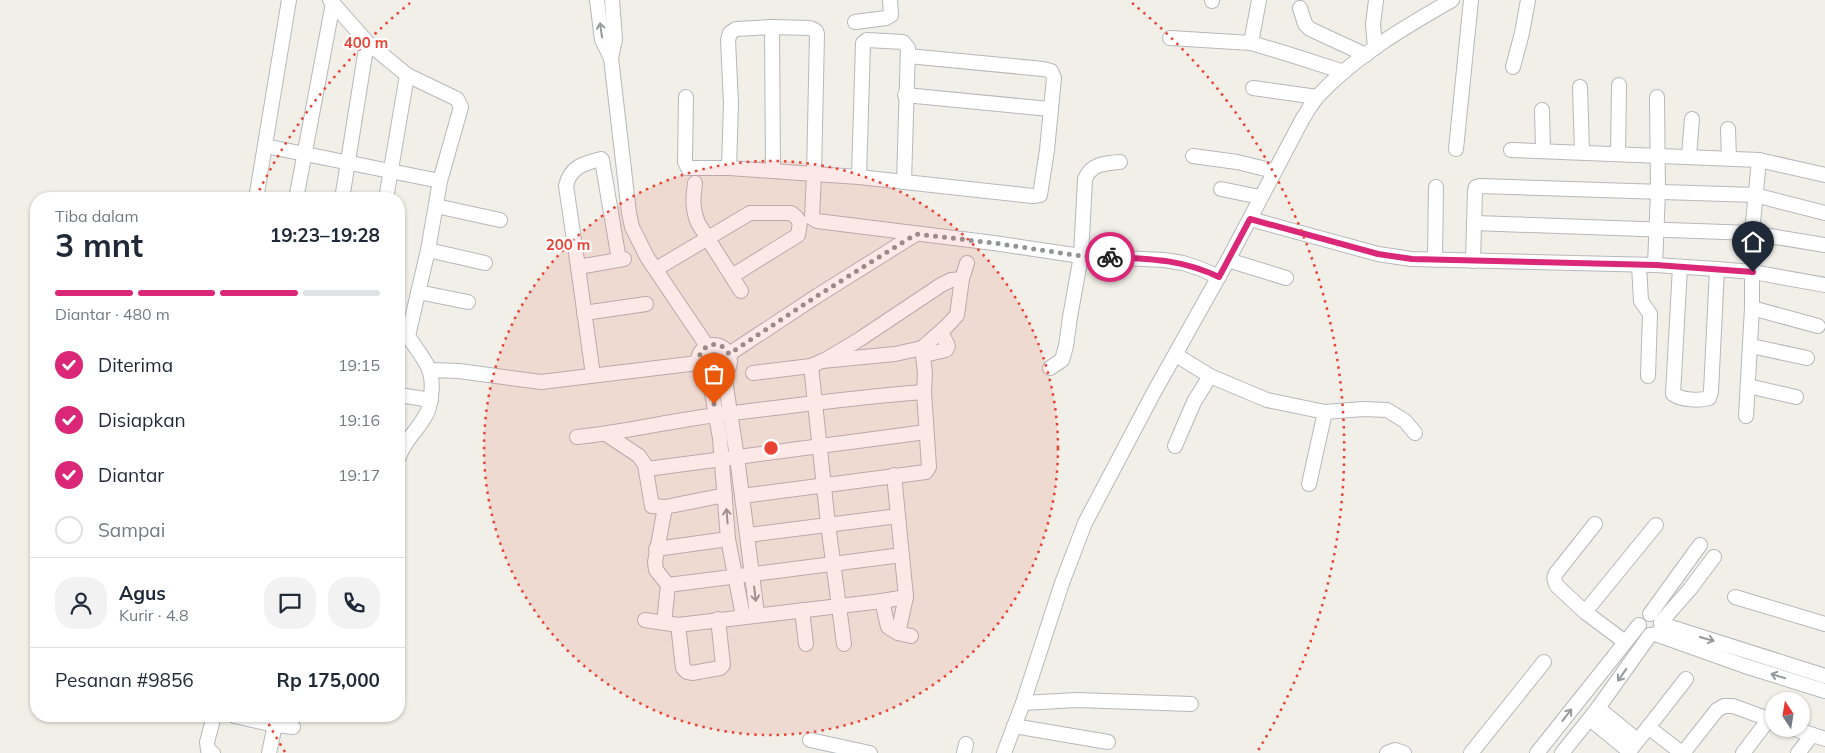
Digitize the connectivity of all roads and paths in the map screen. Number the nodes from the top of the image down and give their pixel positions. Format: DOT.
graph roads {
  1 [pos="288,0"];
  2 [pos="597,0"];
  3 [pos="612,0"];
  4 [pos="890,0"];
  5 [pos="1258,0"];
  6 [pos="1376,0"];
  7 [pos="1452,0"];
  8 [pos="1470,0"];
  9 [pos="1528,0"];
  10 [pos="332,1"];
  11 [pos="1300,8"];
  12 [pos="855,22"];
  13 [pos="772,27"];
  14 [pos="1170,38"];
  15 [pos="367,42"];
  16 [pos="1251,43"];
  17 [pos="1370,51"];
  18 [pos="908,56"];
  19 [pos="611,58"];
  20 [pos="1513,67"];
  21 [pos="1344,72"];
  22 [pos="407,75"];
  23 [pos="1619,85"];
  24 [pos="1253,88"];
  25 [pos="1580,88"];
  26 [pos="906,95"];
  27 [pos="686,97"];
  28 [pos="1317,97"];
  29 [pos="1657,97"];
  30 [pos="1050,109"];
  31 [pos="1542,110"];
  32 [pos="1692,119"];
  33 [pos="1728,130"];
  34 [pos="265,146"];
  35 [pos="1456,148"];
  36 [pos="1512,150"];
  37 [pos="1543,151"];
  38 [pos="1582,152"];
  39 [pos="304,154"];
  40 [pos="1618,154"];
  41 [pos="1193,156"];
  42 [pos="1658,156"];
  43 [pos="1689,156"];
  44 [pos="1728,158"];
  45 [pos="1759,160"];
  46 [pos="348,162"];
  47 [pos="1120,162"];
  48 [pos="729,168"];
  49 [pos="391,171"];
  50 [pos="773,171"];
  51 [pos="1274,171"];
  52 [pos="814,174"];
  53 [pos="1825,175"];
  54 [pos="859,177"];
  55 [pos="440,181"];
  56 [pos="904,182"];
  57 [pos="695,183"];
  58 [pos="1436,187"];
  59 [pos="1221,189"];
  60 [pos="257,192"];
  61 [pos="297,192"];
  62 [pos="343,192"];
  63 [pos="387,192"];
  64 [pos="1658,192"];
  65 [pos="1755,195"];
  66 [pos="1260,197"];
  67 [pos="436,206"];
  68 [pos="1825,212"];
  69 [pos="1250,219"];
  70 [pos="500,220"];
  71 [pos="1474,223"];
  72 [pos="1656,230"];
  73 [pos="1752,233"];
  74 [pos="916,234"];
  75 [pos="708,238"];
  76 [pos="1825,245"];
  77 [pos="428,250"];
  78 [pos="1081,256"];
  79 [pos="1228,260"];
  80 [pos="1435,260"];
  81 [pos="1473,261"];
  82 [pos="485,263"];
  83 [pos="967,263"];
  84 [pos="1640,265"];
  85 [pos="1656,265"];
  86 [pos="578,267"];
  87 [pos="1680,267"];
  88 [pos="656,269"];
  89 [pos="1717,269"];
  90 [pos="1753,272"];
  91 [pos="732,276"];
  92 [pos="1219,277"];
  93 [pos="962,278"];
  94 [pos="1286,278"];
  95 [pos="1825,285"];
  96 [pos="741,291"];
  97 [pos="418,292"];
  98 [pos="468,302"];
  99 [pos="646,304"];
  100 [pos="1752,308"];
  101 [pos="584,313"];
  102 [pos="1818,326"];
  103 [pos="405,329"];
  104 [pos="405,337"];
  105 [pos="707,346"];
  106 [pos="1750,346"];
  107 [pos="923,352"];
  108 [pos="729,354"];
  109 [pos="1176,355"];
  110 [pos="1807,358"];
  111 [pos="698,363"];
  112 [pos="816,364"];
  113 [pos="1050,368"];
  114 [pos="433,370"];
  115 [pos="753,373"];
  116 [pos="724,374"];
  117 [pos="593,375"];
  118 [pos="709,376"];
  119 [pos="1210,376"];
  120 [pos="1648,376"];
  121 [pos="1748,386"];
  122 [pos="924,392"];
  123 [pos="405,396"];
  124 [pos="1796,397"];
  125 [pos="431,400"];
  126 [pos="815,403"];
  127 [pos="1325,412"];
  128 [pos="730,414"];
  129 [pos="716,416"];
  130 [pos="1746,416"];
  131 [pos="926,432"];
  132 [pos="1415,432"];
  133 [pos="606,434"];
  134 [pos="577,437"];
  135 [pos="405,444"];
  136 [pos="819,446"];
  137 [pos="1175,446"];
  138 [pos="737,457"];
  139 [pos="722,458"];
  140 [pos="647,469"];
  141 [pos="894,476"];
  142 [pos="823,484"];
  143 [pos="1308,484"];
  144 [pos="725,495"];
  145 [pos="742,496"];
  146 [pos="664,507"];
  147 [pos="898,516"];
  148 [pos="828,524"];
  149 [pos="1595,524"];
  150 [pos="1656,525"];
  151 [pos="748,535"];
  152 [pos="728,539"];
  153 [pos="1700,545"];
  154 [pos="656,549"];
  155 [pos="902,555"];
  156 [pos="1714,557"];
  157 [pos="833,564"];
  158 [pos="753,574"];
  159 [pos="736,576"];
  160 [pos="668,585"];
  161 [pos="906,597"];
  162 [pos="1735,597"];
  163 [pos="882,601"];
  164 [pos="839,606"];
  165 [pos="802,610"];
  166 [pos="1585,612"];
  167 [pos="757,614"];
  168 [pos="743,616"];
  169 [pos="645,620"];
  170 [pos="718,620"];
  171 [pos="671,624"];
  172 [pos="1825,624"];
  173 [pos="1655,626"];
  174 [pos="1625,642"];
  175 [pos="806,644"];
  176 [pos="844,644"];
  177 [pos="1544,662"];
  178 [pos="1825,676"];
  179 [pos="1686,679"];
  180 [pos="1825,691"];
  181 [pos="1023,703"];
  182 [pos="1191,704"];
  183 [pos="1594,714"];
  184 [pos="1765,718"];
  185 [pos="212,722"];
  186 [pos="262,722"];
  187 [pos="275,725"];
  188 [pos="1014,726"];
  189 [pos="1648,726"];
  190 [pos="293,727"];
  191 [pos="1765,727"];
  192 [pos="1818,737"];
  193 [pos="810,740"];
  194 [pos="1108,742"];
  195 [pos="1631,748"];
  196 [pos="213,753"];
  197 [pos="269,753"];
  198 [pos="870,753"];
  199 [pos="1004,753"];
  200 [pos="1387,753"];
  201 [pos="1404,753"];
  202 [pos="1471,753"];
  203 [pos="1537,753"];
  204 [pos="1562,753"];
  205 [pos="1683,753"];
  206 [pos="1743,753"];
  207 [pos="1798,753"];
  1 -- 34 [label="street"];
  19 -- 2 [label="street, one-way"];
  3 -- 19 [label="street"];
  4 -- 12 [label="street"];
  5 -- 16 [label="street"];
  6 -- 17 [label="street"];
  7 -- 17 [label="street"];
  8 -- 35 [label="street"];
  9 -- 20 [label="street"];
  10 -- 15 [label="street"];
  10 -- 39 [label="street"];
  11 -- 17 [label="street"];
  13 -- 48 [label="street"];
  13 -- 50 [label="street"];
  13 -- 52 [label="street"];
  14 -- 16 [label="street"];
  15 -- 22 [label="street"];
  15 -- 46 [label="street"];
  16 -- 21 [label="street"];
  17 -- 21 [label="street"];
  18 -- 26 [label="street"];
  18 -- 30 [label="street"];
  18 -- 54 [label="street"];
  19 -- 88 [label="street"];
  21 -- 28 [label="street"];
  22 -- 49 [label="street"];
  22 -- 55 [label="street"];
  23 -- 40 [label="street"];
  24 -- 28 [label="street"];
  25 -- 38 [label="street"];
  26 -- 30 [label="street"];
  26 -- 56 [label="street"];
  27 -- 48 [label="street"];
  28 -- 51 [label="street"];
  29 -- 42 [label="street"];
  30 -- 56 [label="street"];
  31 -- 37 [label="street"];
  32 -- 43 [label="street"];
  33 -- 44 [label="street"];
  34 -- 39 [label="street"];
  34 -- 60 [label="street"];
  36 -- 37 [label="street"];
  37 -- 38 [label="street"];
  38 -- 40 [label="street"];
  39 -- 46 [label="street"];
  39 -- 61 [label="street"];
  40 -- 42 [label="street"];
  41 -- 51 [label="street"];
  42 -- 43 [label="street"];
  42 -- 64 [label="street"];
  43 -- 44 [label="street"];
  44 -- 45 [label="street"];
  45 -- 53 [label="street"];
  45 -- 65 [label="street"];
  46 -- 49 [label="street"];
  46 -- 62 [label="street"];
  47 -- 78 [label="street"];
  48 -- 50 [label="street"];
  49 -- 55 [label="street"];
  49 -- 63 [label="street"];
  50 -- 52 [label="street"];
  51 -- 66 [label="street"];
  52 -- 54 [label="street"];
  52 -- 74 [label="street"];
  54 -- 56 [label="street"];
  55 -- 67 [label="street"];
  57 -- 75 [label="street"];
  58 -- 80 [label="street"];
  59 -- 66 [label="street"];
  64 -- 65 [label="street"];
  64 -- 71 [label="street"];
  64 -- 72 [label="street"];
  65 -- 68 [label="street"];
  65 -- 73 [label="street"];
  66 -- 69 [label="street"];
  67 -- 70 [label="street"];
  67 -- 77 [label="street"];
  69 -- 79 [label="street"];
  69 -- 80 [label="street"];
  71 -- 72 [label="street"];
  71 -- 81 [label="street"];
  72 -- 73 [label="street"];
  72 -- 85 [label="street"];
  73 -- 76 [label="street"];
  73 -- 90 [label="street"];
  74 -- 78 [label="street"];
  74 -- 108 [label="street"];
  75 -- 88 [label="street"];
  75 -- 91 [label="street"];
  75 -- 91 [label="street"];
  77 -- 82 [label="street"];
  77 -- 97 [label="street"];
  78 -- 92 [label="street"];
  78 -- 113 [label="street"];
  79 -- 92 [label="street"];
  79 -- 94 [label="street"];
  80 -- 81 [label="street"];
  81 -- 84 [label="street"];
  83 -- 93 [label="street"];
  84 -- 85 [label="street"];
  84 -- 120 [label="street"];
  85 -- 87 [label="street"];
  86 -- 86 [label="street"];
  86 -- 101 [label="street"];
  87 -- 89 [label="street"];
  87 -- 89 [label="street"];
  88 -- 105 [label="street"];
  89 -- 90 [label="street"];
  90 -- 95 [label="street"];
  90 -- 100 [label="street"];
  91 -- 96 [label="street"];
  92 -- 109 [label="street"];
  93 -- 107 [label="street"];
  93 -- 112 [label="street"];
  97 -- 98 [label="street"];
  97 -- 103 [label="street"];
  99 -- 101 [label="street"];
  100 -- 102 [label="street"];
  100 -- 106 [label="street"];
  101 -- 117 [label="street"];
  104 -- 114 [label="street"];
  105 -- 108 [label="street"];
  105 -- 111 [label="street"];
  106 -- 110 [label="street"];
  106 -- 121 [label="street"];
  107 -- 112 [label="street"];
  107 -- 122 [label="street"];
  108 -- 116 [label="street"];
  109 -- 119 [label="street"];
  109 -- 181 [label="street"];
  111 -- 117 [label="street"];
  111 -- 118 [label="street"];
  112 -- 115 [label="street"];
  112 -- 126 [label="street"];
  114 -- 117 [label="street"];
  114 -- 125 [label="street"];
  116 -- 118 [label="street"];
  116 -- 128 [label="street"];
  118 -- 129 [label="street"];
  119 -- 127 [label="street"];
  119 -- 137 [label="street"];
  121 -- 124 [label="street"];
  121 -- 130 [label="street"];
  122 -- 126 [label="street"];
  122 -- 131 [label="street"];
  123 -- 125 [label="street"];
  125 -- 135 [label="street"];
  126 -- 128 [label="street"];
  126 -- 136 [label="street"];
  127 -- 132 [label="street"];
  127 -- 143 [label="street"];
  128 -- 129 [label="street"];
  128 -- 138 [label="street"];
  129 -- 133 [label="street"];
  129 -- 139 [label="street"];
  131 -- 136 [label="street"];
  131 -- 141 [label="street"];
  133 -- 134 [label="street"];
  133 -- 140 [label="street"];
  136 -- 138 [label="street"];
  136 -- 142 [label="street"];
  138 -- 139 [label="street"];
  138 -- 145 [label="street"];
  139 -- 140 [label="street"];
  139 -- 144 [label="street"];
  140 -- 146 [label="street"];
  141 -- 142 [label="street"];
  141 -- 147 [label="street"];
  142 -- 145 [label="street"];
  142 -- 148 [label="street"];
  144 -- 146 [label="street"];
  152 -- 144 [label="street, one-way"];
  145 -- 151 [label="street"];
  146 -- 154 [label="street"];
  147 -- 148 [label="street"];
  147 -- 155 [label="street"];
  148 -- 151 [label="street"];
  148 -- 157 [label="street"];
  149 -- 166 [label="street"];
  150 -- 166 [label="street"];
  151 -- 158 [label="street"];
  152 -- 154 [label="street"];
  152 -- 159 [label="street"];
  153 -- 173 [label="street"];
  154 -- 160 [label="street"];
  155 -- 157 [label="street"];
  155 -- 161 [label="street"];
  156 -- 173 [label="street"];
  157 -- 158 [label="street"];
  157 -- 164 [label="street"];
  158 -- 159 [label="street"];
  158 -- 167 [label="street, one-way"];
  159 -- 160 [label="street"];
  159 -- 168 [label="street"];
  160 -- 171 [label="street"];
  161 -- 163 [label="street"];
  161 -- 163 [label="street"];
  162 -- 172 [label="street"];
  163 -- 164 [label="street"];
  164 -- 165 [label="street"];
  164 -- 176 [label="street"];
  165 -- 167 [label="street"];
  165 -- 175 [label="street"];
  166 -- 174 [label="street"];
  167 -- 168 [label="street"];
  168 -- 170 [label="street"];
  169 -- 171 [label="street"];
  170 -- 171 [label="street"];
  170 -- 171 [label="street"];
  173 -- 174 [label="street"];
  173 -- 178 [label="street, one-way"];
  180 -- 173 [label="street, one-way"];
  173 -- 183 [label="street, one-way"];
  203 -- 174 [label="street, one-way"];
  177 -- 202 [label="street"];
  179 -- 189 [label="street"];
  181 -- 182 [label="street"];
  181 -- 188 [label="street"];
  183 -- 195 [label="street"];
  183 -- 204 [label="street"];
  184 -- 205 [label="street"];
  185 -- 196 [label="street"];
  186 -- 187 [label="street"];
  187 -- 190 [label="street"];
  187 -- 197 [label="street"];
  188 -- 194 [label="street"];
  188 -- 199 [label="street"];
  189 -- 195 [label="street"];
  189 -- 205 [label="street"];
  191 -- 206 [label="street"];
  192 -- 207 [label="street"];
  193 -- 198 [label="street"];
  200 -- 201 [label="street"];
}
